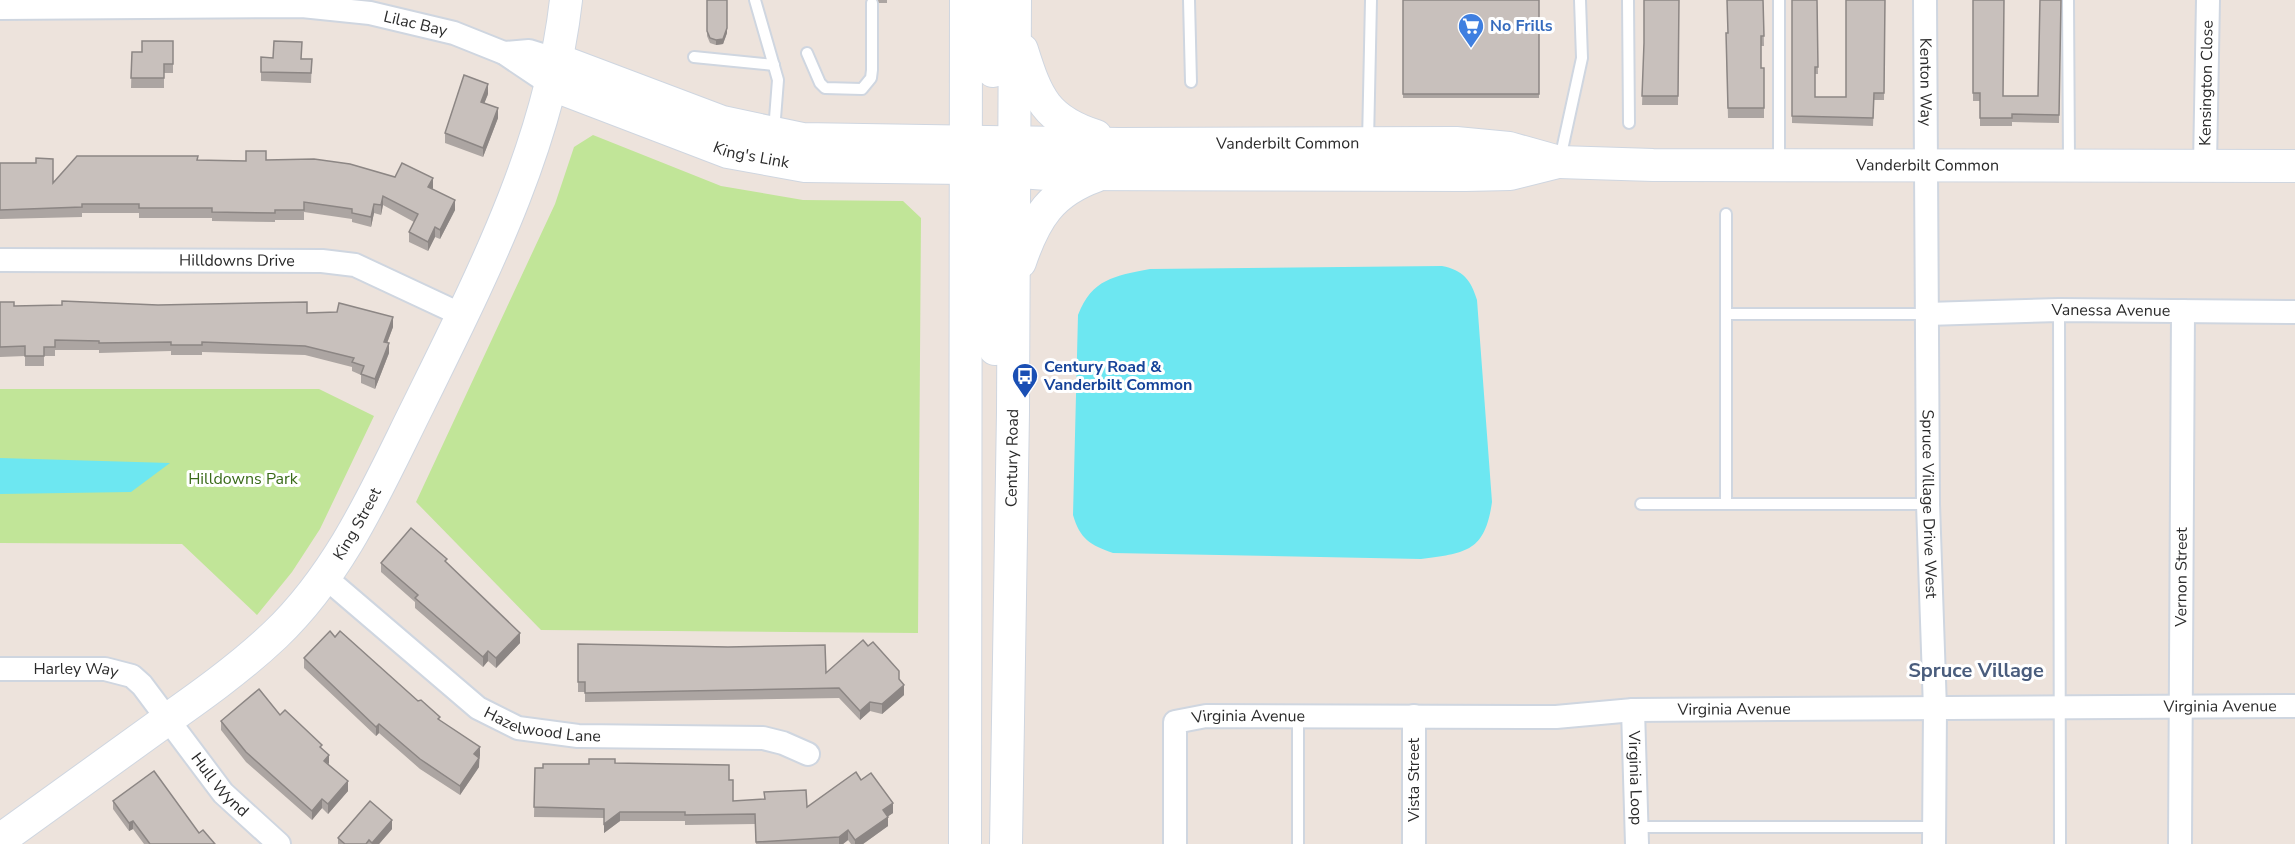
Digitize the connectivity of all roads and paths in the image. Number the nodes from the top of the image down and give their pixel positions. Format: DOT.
graph roads {
  1 [pos="566,0"];
  2 [pos="755,0"];
  3 [pos="966,0"];
  4 [pos="991,0"];
  5 [pos="1189,0"];
  6 [pos="1371,0"];
  7 [pos="1580,0"];
  8 [pos="1628,0"];
  9 [pos="1779,0"];
  10 [pos="1925,0"];
  11 [pos="2068,0"];
  12 [pos="2208,0"];
  13 [pos="872,3"];
  14 [pos="0,8"];
  15 [pos="1015,12"];
  16 [pos="807,53"];
  17 [pos="694,57"];
  18 [pos="774,65"];
  19 [pos="553,71"];
  20 [pos="1191,82"];
  21 [pos="1629,123"];
  22 [pos="774,135"];
  23 [pos="1119,144"];
  24 [pos="990,156"];
  25 [pos="1368,158"];
  26 [pos="1559,162"];
  27 [pos="1779,165"];
  28 [pos="1925,165"];
  29 [pos="2069,165"];
  30 [pos="2205,165"];
  31 [pos="2295,166"];
  32 [pos="1099,175"];
  33 [pos="1726,214"];
  34 [pos="0,260"];
  35 [pos="1013,283"];
  36 [pos="2059,310"];
  37 [pos="2183,311"];
  38 [pos="2295,312"];
  39 [pos="1727,314"];
  40 [pos="1927,314"];
  41 [pos="462,315"];
  42 [pos="1013,412"];
  43 [pos="1726,502"];
  44 [pos="1641,504"];
  45 [pos="1928,504"];
  46 [pos="326,578"];
  47 [pos="0,669"];
  48 [pos="2181,705"];
  49 [pos="2295,706"];
  50 [pos="1935,709"];
  51 [pos="2059,709"];
  52 [pos="1633,710"];
  53 [pos="1298,716"];
  54 [pos="1414,716"];
  55 [pos="168,719"];
  56 [pos="807,754"];
  57 [pos="1934,835"];
  58 [pos="1637,836"];
  59 [pos="0,840"];
  60 [pos="279,844"];
  61 [pos="965,844"];
  62 [pos="1006,844"];
  63 [pos="1175,844"];
  64 [pos="1298,844"];
  65 [pos="1414,844"];
  66 [pos="2060,844"];
  67 [pos="2180,844"];
  1 -- 19 [label="street, King Street"];
  2 -- 18 [label="lane"];
  3 -- 24 [label="street, Century Road"];
  4 -- 24 [label="street"];
  5 -- 20 [label="lane"];
  6 -- 25 [label="lane"];
  7 -- 26 [label="lane"];
  8 -- 21 [label="lane"];
  9 -- 27 [label="lane"];
  10 -- 28 [label="street, Kenton Way"];
  11 -- 29 [label="lane"];
  12 -- 30 [label="street, Kensington Close"];
  13 -- 16 [label="lane"];
  14 -- 19 [label="street, Lilac Bay"];
  15 -- 23 [label="street"];
  15 -- 24 [label="street, Century Road"];
  17 -- 18 [label="lane"];
  18 -- 22 [label="lane"];
  19 -- 22 [label="street, King's Link"];
  19 -- 24 [label="street, King's Link"];
  19 -- 41 [label="street, King Street"];
  22 -- 24 [label="street, King's Link"];
  23 -- 24 [label="street, Vanderbilt Common"];
  23 -- 25 [label="street, Vanderbilt Common"];
  24 -- 32 [label="street, Vanderbilt Common"];
  24 -- 35 [label="street, Century Road"];
  24 -- 42 [label="street"];
  24 -- 61 [label="street, Century Road"];
  25 -- 26 [label="street, Vanderbilt Common"];
  25 -- 32 [label="street, Vanderbilt Common"];
  26 -- 27 [label="street, Vanderbilt Common"];
  27 -- 28 [label="street, Vanderbilt Common"];
  28 -- 29 [label="street, Vanderbilt Common"];
  28 -- 40 [label="street, Spruce Village Drive West"];
  29 -- 30 [label="street, Vanderbilt Common"];
  30 -- 31 [label="street, Vanderbilt Common"];
  32 -- 35 [label="street"];
  33 -- 39 [label="lane"];
  34 -- 41 [label="street, Hilldowns Drive"];
  35 -- 42 [label="street, Century Road"];
  36 -- 37 [label="street, Vanessa Avenue"];
  36 -- 40 [label="street, Vanessa Avenue"];
  36 -- 51 [label="lane"];
  37 -- 38 [label="street, Vanessa Avenue"];
  37 -- 48 [label="street, Vernon Street"];
  39 -- 40 [label="lane"];
  39 -- 43 [label="lane"];
  40 -- 45 [label="street, Spruce Village Drive West"];
  41 -- 46 [label="street, King Street"];
  42 -- 62 [label="street, Century Road"];
  43 -- 44 [label="lane"];
  43 -- 45 [label="lane"];
  45 -- 50 [label="street, Spruce Village Drive West"];
  46 -- 55 [label="street, King Street"];
  46 -- 56 [label="street, Hazelwood Lane"];
  47 -- 55 [label="street, Harley Way"];
  48 -- 49 [label="street, Virginia Avenue"];
  48 -- 51 [label="street, Virginia Avenue"];
  48 -- 67 [label="street, Vernon Street"];
  50 -- 51 [label="street, Virginia Avenue"];
  50 -- 52 [label="street, Virginia Avenue"];
  50 -- 57 [label="street, Spruce Village Drive West"];
  51 -- 66 [label="lane"];
  52 -- 54 [label="street, Virginia Avenue"];
  52 -- 58 [label="street, Virginia Loop"];
  53 -- 54 [label="street, Virginia Avenue"];
  53 -- 63 [label="street, Virginia Avenue"];
  53 -- 64 [label="lane"];
  54 -- 65 [label="street, Vista Street"];
  55 -- 59 [label="street, King Street"];
  55 -- 60 [label="street, Hull Wynd"];
  57 -- 58 [label="lane"];
}
